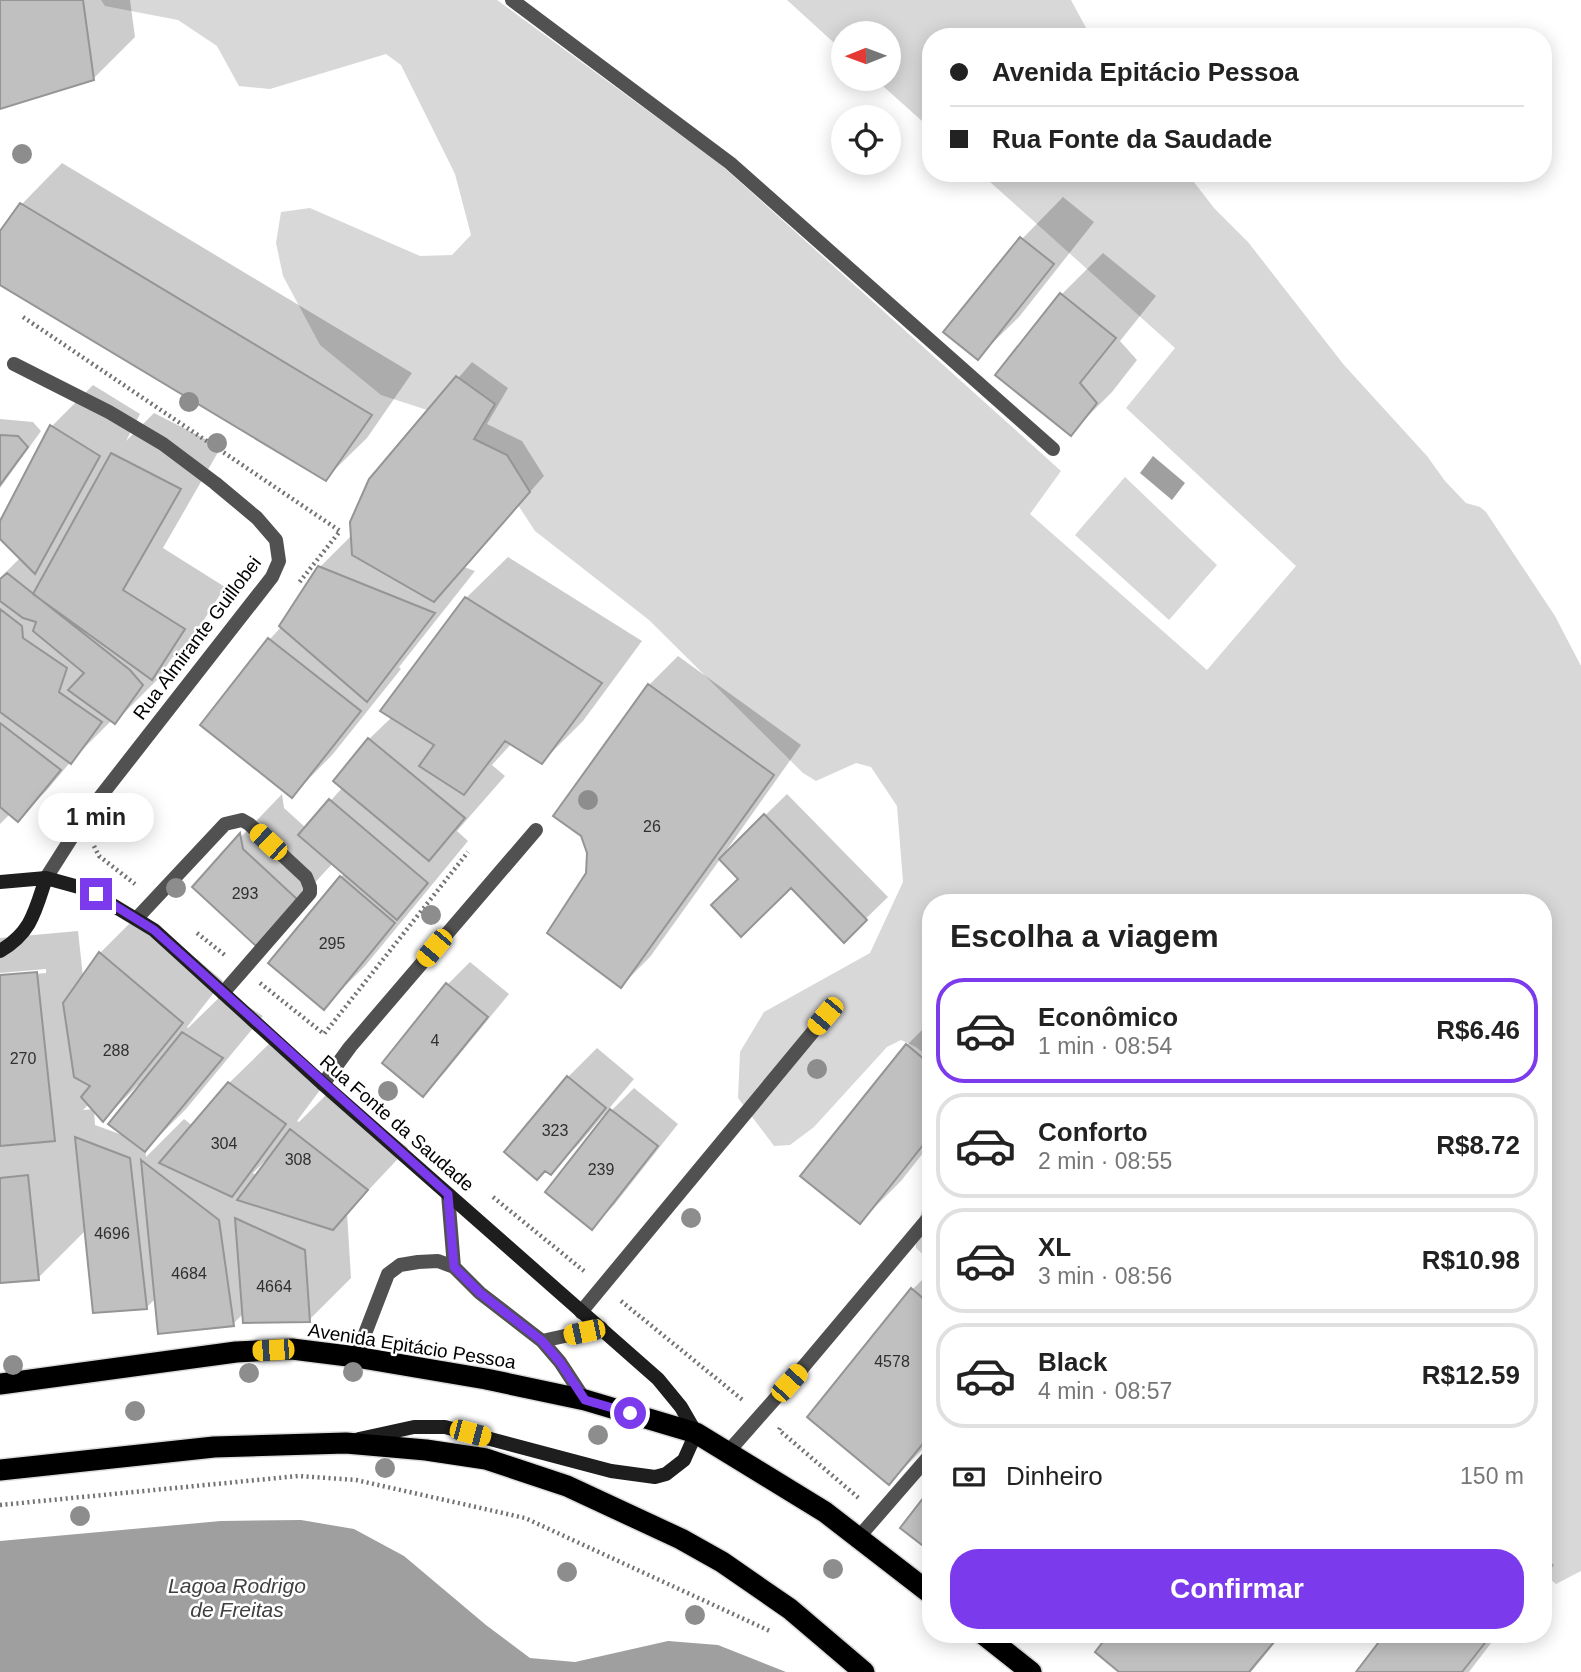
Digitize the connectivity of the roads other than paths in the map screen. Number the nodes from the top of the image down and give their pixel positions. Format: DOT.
graph roads {
  1 [pos="512,0"];
  2 [pos="14,364"];
  3 [pos="1053,449"];
  4 [pos="536,830"];
  5 [pos="46,878"];
  6 [pos="0,883"];
  7 [pos="137,918"];
  8 [pos="0,951"];
  9 [pos="223,993"];
  10 [pos="825,1016"];
  11 [pos="323,1084"];
  12 [pos="448,1194"];
  13 [pos="922,1226"];
  14 [pos="454,1267"];
  15 [pos="581,1312"];
  16 [pos="601,1328"];
  17 [pos="542,1341"];
  18 [pos="356,1357"];
  19 [pos="0,1384"];
  20 [pos="585,1400"];
  21 [pos="696,1433"];
  22 [pos="346,1443"];
  23 [pos="728,1452"];
  24 [pos="922,1464"];
  25 [pos="0,1470"];
  26 [pos="858,1538"];
  27 [pos="922,1587"];
  28 [pos="994,1643"];
  29 [pos="864,1672"];
  30 [pos="1031,1672"];
  1 -- 3 [label="street"];
  2 -- 5 [label="street, Rua Almirante Guillobei"];
  4 -- 11 [label="street"];
  5 -- 6 [label="street, Rua Fonte da Saudade"];
  5 -- 7 [label="street, Rua Fonte da Saudade"];
  5 -- 8 [label="street"];
  7 -- 9 [label="street, Rua Fonte da Saudade"];
  7 -- 9 [label="street"];
  9 -- 11 [label="street, Rua Fonte da Saudade"];
  10 -- 15 [label="street"];
  11 -- 12 [label="street, Rua Fonte da Saudade"];
  12 -- 14 [label="street"];
  12 -- 15 [label="street, Rua Fonte da Saudade"];
  13 -- 23 [label="street"];
  14 -- 17 [label="street"];
  14 -- 18 [label="street"];
  15 -- 16 [label="street, Rua Fonte da Saudade"];
  16 -- 17 [label="street"];
  16 -- 21 [label="street, Rua Fonte da Saudade"];
  17 -- 20 [label="street"];
  18 -- 19 [label="highway, Avenida Epitácio Pessoa"];
  18 -- 20 [label="highway, Avenida Epitácio Pessoa"];
  20 -- 21 [label="highway, Avenida Epitácio Pessoa"];
  21 -- 22 [label="street"];
  21 -- 23 [label="highway, Avenida Epitácio Pessoa"];
  22 -- 25 [label="highway"];
  22 -- 29 [label="highway"];
  23 -- 26 [label="highway, Avenida Epitácio Pessoa"];
  24 -- 26 [label="street"];
  26 -- 27 [label="highway, Avenida Epitácio Pessoa"];
  28 -- 30 [label="highway"];
}
